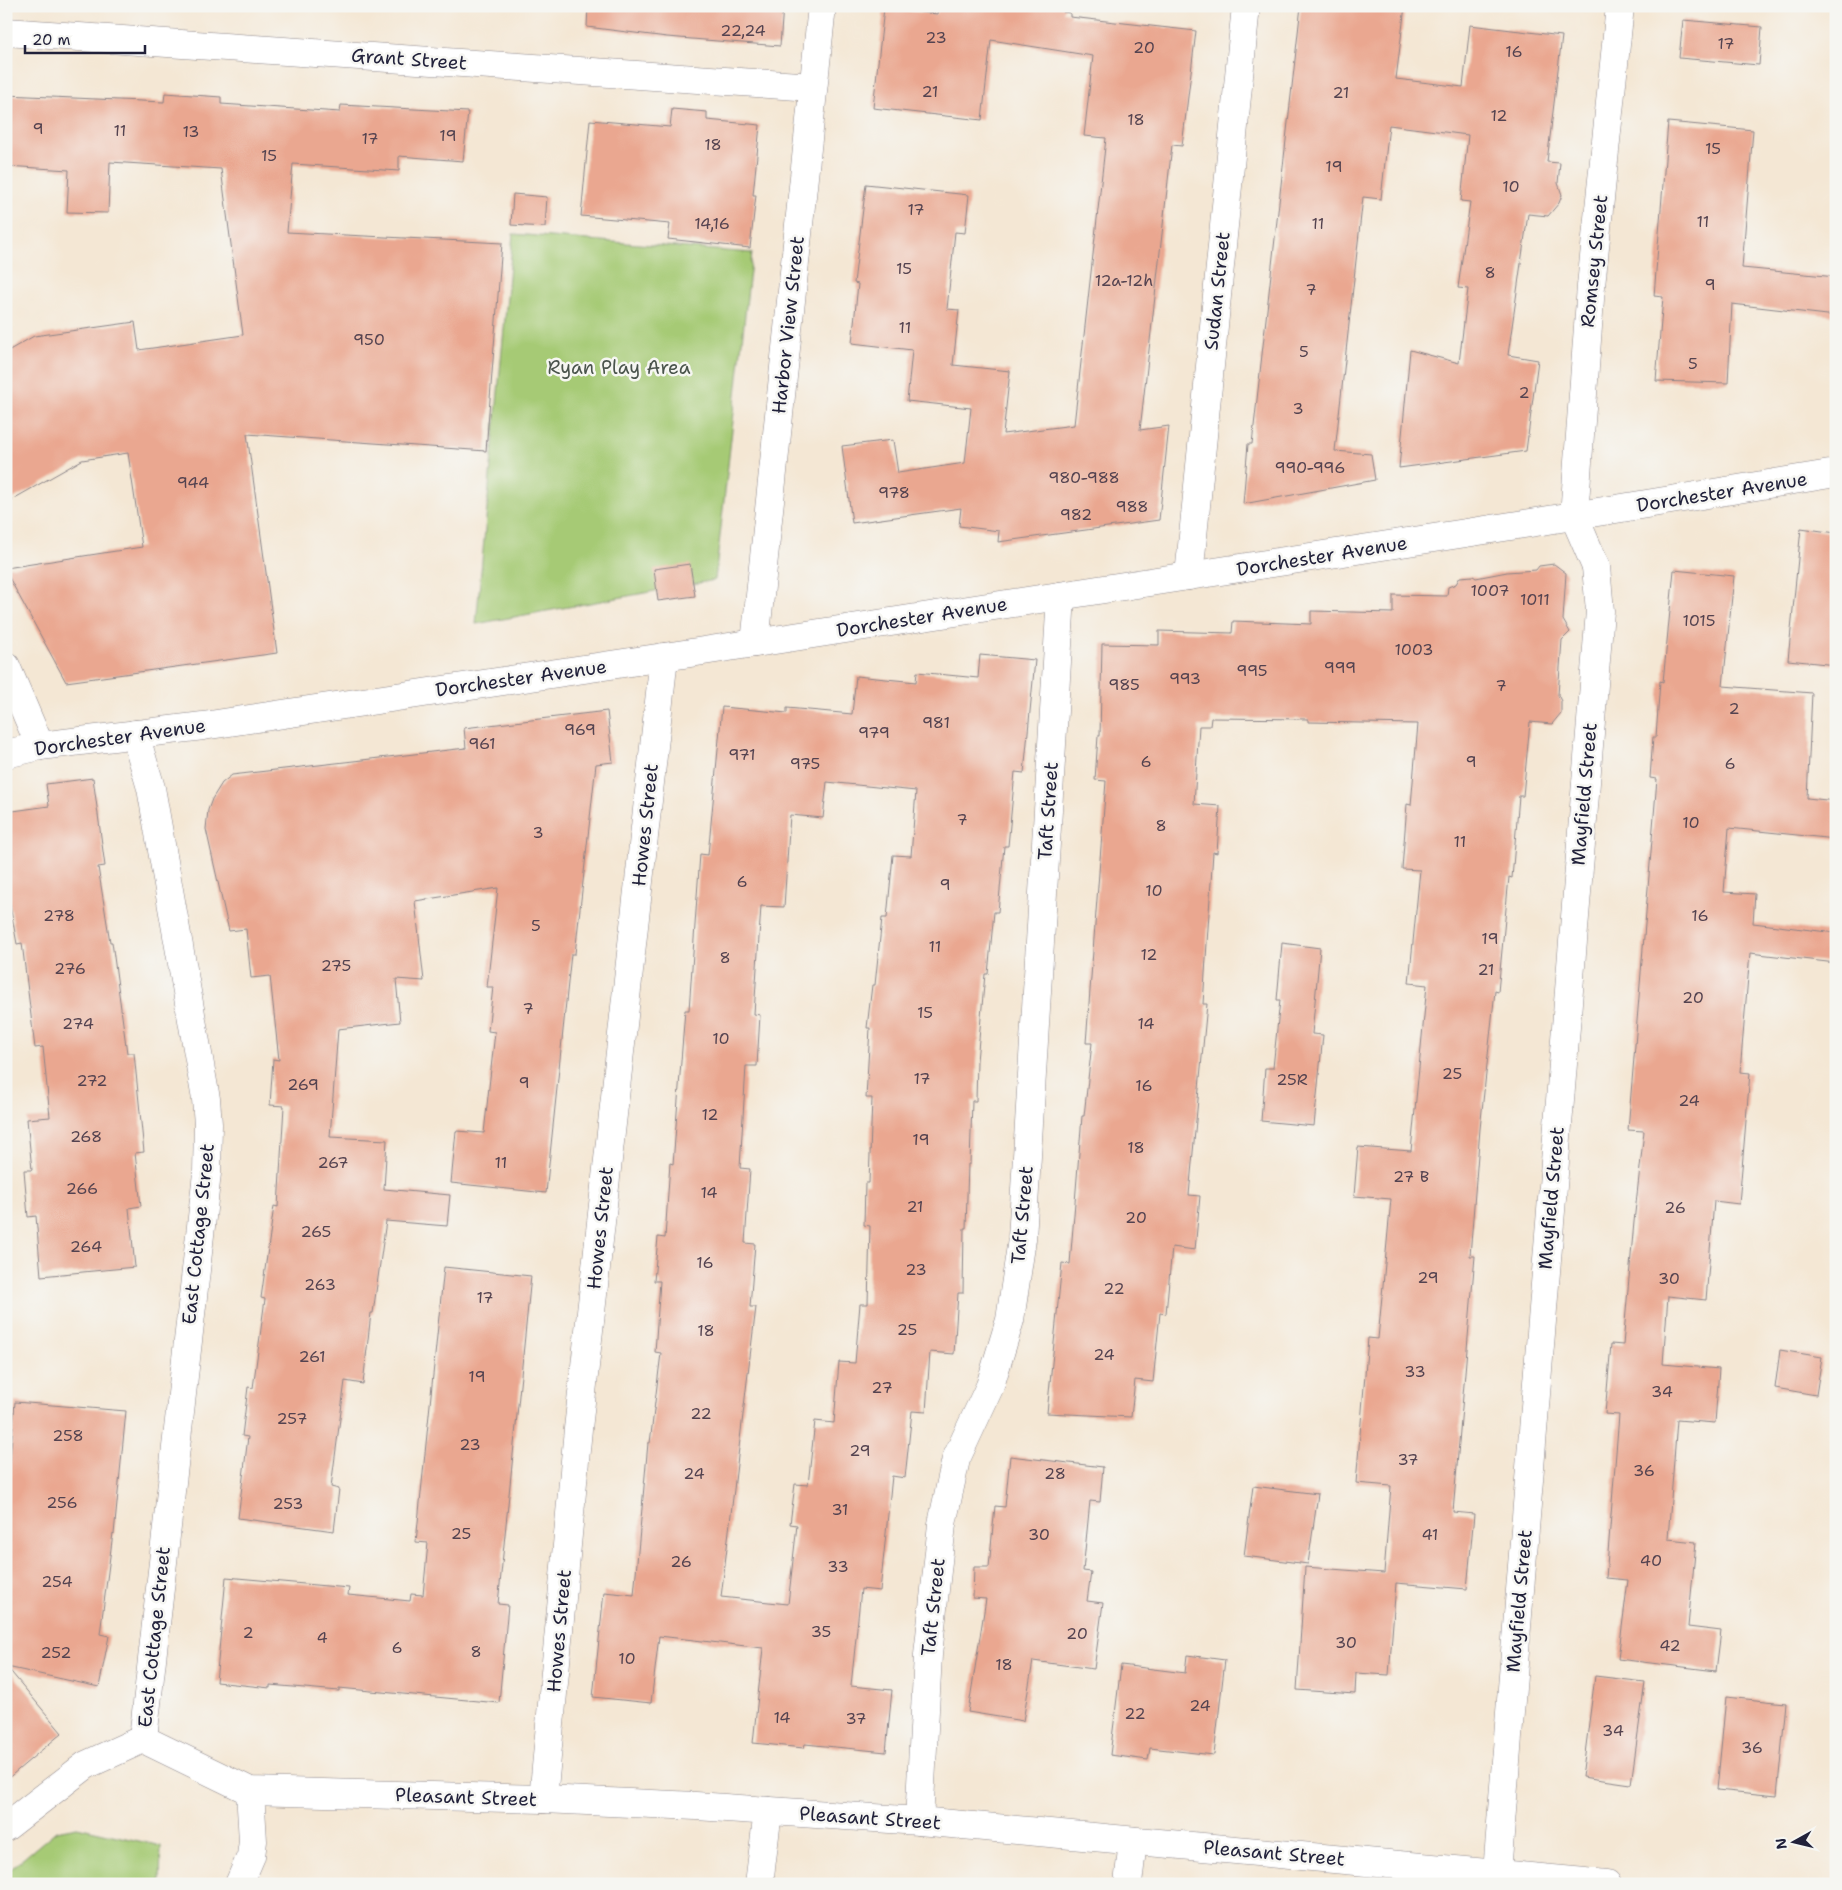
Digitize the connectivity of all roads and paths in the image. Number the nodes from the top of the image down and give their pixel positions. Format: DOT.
graph roads {
  1 [pos="822,6"];
  2 [pos="1246,6"];
  3 [pos="1620,6"];
  4 [pos="6,32"];
  5 [pos="813,87"];
  6 [pos="1836,473"];
  7 [pos="1574,516"];
  8 [pos="1189,576"];
  9 [pos="1061,596"];
  10 [pos="755,644"];
  11 [pos="664,657"];
  12 [pos="6,666"];
  13 [pos="136,734"];
  14 [pos="40,746"];
  15 [pos="6,754"];
  16 [pos="143,1739"];
  17 [pos="250,1790"];
  18 [pos="543,1799"];
  19 [pos="768,1811"];
  20 [pos="919,1821"];
  21 [pos="6,1826"];
  22 [pos="1133,1841"];
  23 [pos="1497,1879"];
  24 [pos="239,1884"];
  25 [pos="759,1884"];
  26 [pos="1128,1884"];
  27 [pos="1607,1884"];
  1 -- 5 [label="street, Harbor View Street"];
  2 -- 8 [label="street, Sudan Street"];
  3 -- 7 [label="street, Romsey Street"];
  4 -- 5 [label="street, Grant Street"];
  5 -- 10 [label="street, Harbor View Street"];
  6 -- 7 [label="street, Dorchester Avenue"];
  7 -- 8 [label="street, Dorchester Avenue"];
  7 -- 23 [label="street, Mayfield Street"];
  8 -- 9 [label="street, Dorchester Avenue"];
  9 -- 10 [label="street, Dorchester Avenue"];
  9 -- 20 [label="street, Taft Street"];
  10 -- 11 [label="street, Dorchester Avenue"];
  11 -- 13 [label="street, Dorchester Avenue"];
  11 -- 18 [label="street, Howes Street"];
  12 -- 14 [label="street"];
  13 -- 14 [label="street, Dorchester Avenue"];
  13 -- 16 [label="street, East Cottage Street"];
  14 -- 15 [label="street, Dorchester Avenue"];
  16 -- 17 [label="street, Pleasant Street"];
  16 -- 21 [label="street"];
  17 -- 18 [label="street, Pleasant Street"];
  17 -- 24 [label="street"];
  18 -- 19 [label="street, Pleasant Street"];
  19 -- 20 [label="street, Pleasant Street"];
  19 -- 25 [label="street"];
  20 -- 22 [label="street, Pleasant Street"];
  22 -- 23 [label="street, Pleasant Street"];
  22 -- 26 [label="street"];
  23 -- 27 [label="street, Pleasant Street"];
}
